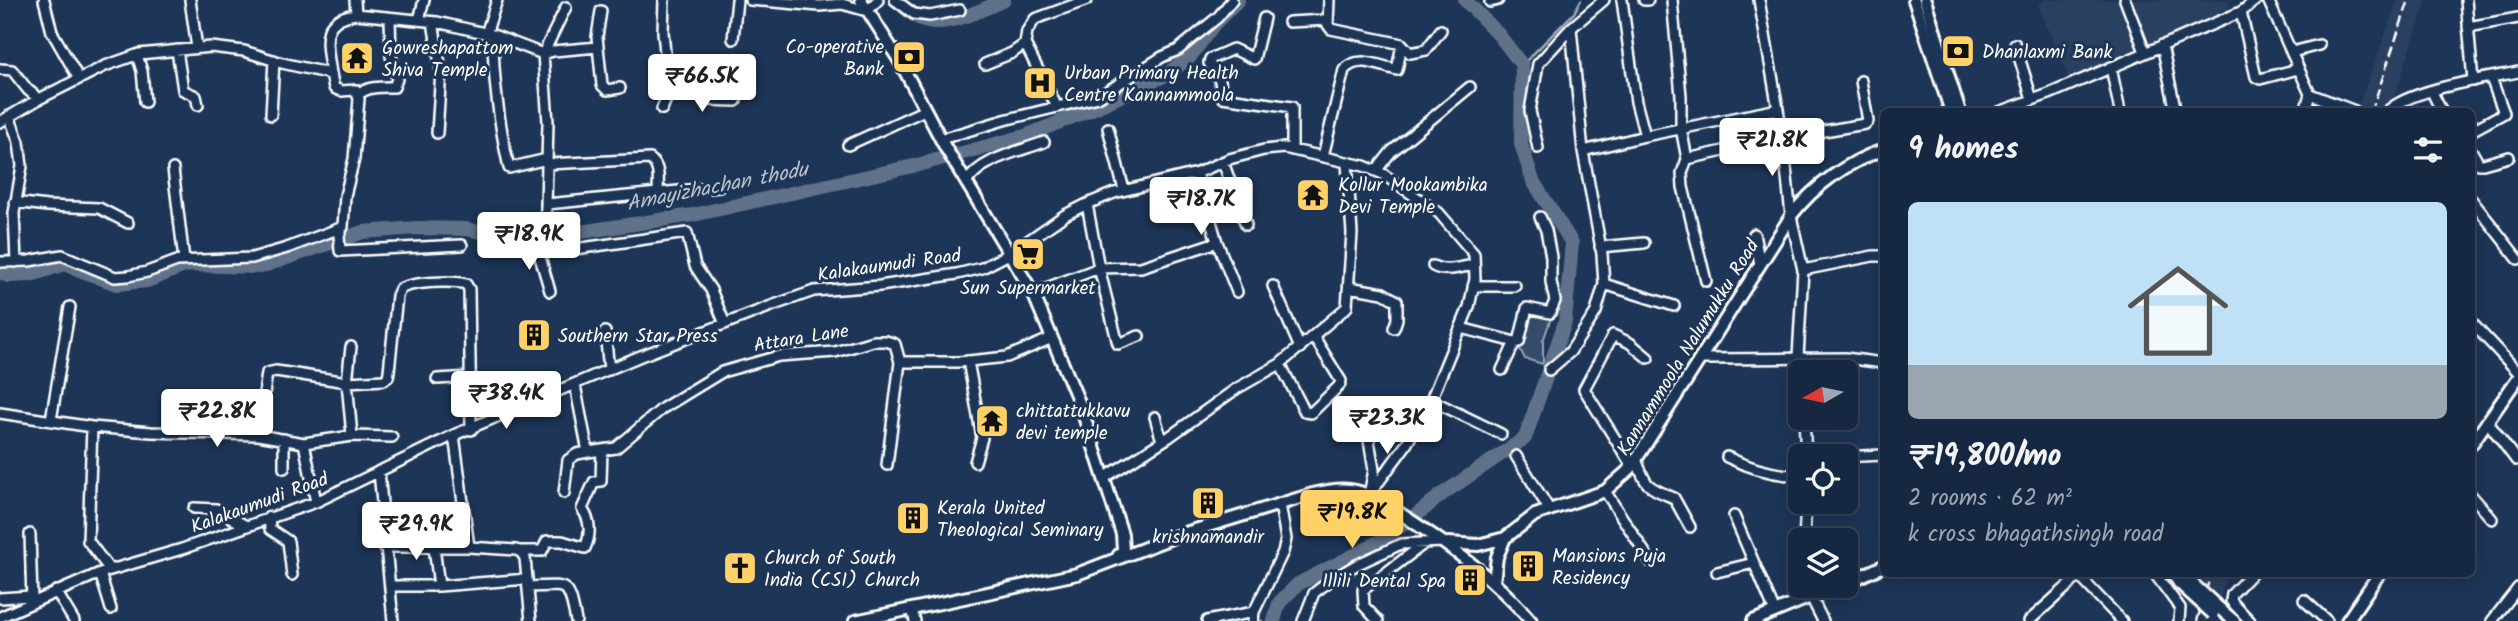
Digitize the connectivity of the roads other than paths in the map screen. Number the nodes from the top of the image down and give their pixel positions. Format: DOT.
graph roads {
  1 [pos="44,0"];
  2 [pos="190,0"];
  3 [pos="355,0"];
  4 [pos="424,0"];
  5 [pos="497,0"];
  6 [pos="664,0"];
  7 [pos="737,0"];
  8 [pos="750,0"];
  9 [pos="861,0"];
  10 [pos="878,0"];
  11 [pos="895,0"];
  12 [pos="1087,0"];
  13 [pos="1233,0"];
  14 [pos="1329,0"];
  15 [pos="1604,0"];
  16 [pos="1622,0"];
  17 [pos="1672,0"];
  18 [pos="1759,0"];
  19 [pos="1914,0"];
  20 [pos="1925,0"];
  21 [pos="2125,0"];
  22 [pos="2256,0"];
  23 [pos="2268,0"];
  24 [pos="2466,0"];
  25 [pos="566,7"];
  26 [pos="960,9"];
  27 [pos="601,11"];
  28 [pos="867,11"];
  29 [pos="2241,12"];
  30 [pos="356,14"];
  31 [pos="390,18"];
  32 [pos="1264,18"];
  33 [pos="2518,18"];
  34 [pos="419,20"];
  35 [pos="1328,20"];
  36 [pos="433,22"];
  37 [pos="1289,22"];
  38 [pos="2468,27"];
  39 [pos="1571,28"];
  40 [pos="1441,30"];
  41 [pos="490,35"];
  42 [pos="733,39"];
  43 [pos="1025,44"];
  44 [pos="1402,44"];
  45 [pos="2015,44"];
  46 [pos="2162,45"];
  47 [pos="2319,45"];
  48 [pos="598,47"];
  49 [pos="197,48"];
  50 [pos="177,50"];
  51 [pos="2145,52"];
  52 [pos="543,54"];
  53 [pos="2292,54"];
  54 [pos="137,55"];
  55 [pos="274,60"];
  56 [pos="985,64"];
  57 [pos="2111,67"];
  58 [pos="0,69"];
  59 [pos="2298,69"];
  60 [pos="2518,72"];
  61 [pos="331,74"];
  62 [pos="2491,78"];
  63 [pos="79,79"];
  64 [pos="1861,81"];
  65 [pos="2473,81"];
  66 [pos="1470,87"];
  67 [pos="620,88"];
  68 [pos="669,92"];
  69 [pos="2432,92"];
  70 [pos="359,93"];
  71 [pos="2310,94"];
  72 [pos="39,99"];
  73 [pos="2032,99"];
  74 [pos="736,101"];
  75 [pos="145,102"];
  76 [pos="198,105"];
  77 [pos="1057,107"];
  78 [pos="1950,108"];
  79 [pos="1959,108"];
  80 [pos="2019,108"];
  81 [pos="2119,108"];
  82 [pos="2175,108"];
  83 [pos="2306,108"];
  84 [pos="2347,108"];
  85 [pos="2390,108"];
  86 [pos="2440,108"];
  87 [pos="663,109"];
  88 [pos="1778,109"];
  89 [pos="925,110"];
  90 [pos="271,115"];
  91 [pos="9,116"];
  92 [pos="0,122"];
  93 [pos="1108,128"];
  94 [pos="1681,128"];
  95 [pos="2475,129"];
  96 [pos="437,133"];
  97 [pos="1645,136"];
  98 [pos="1783,138"];
  99 [pos="1044,142"];
  100 [pos="943,143"];
  101 [pos="848,145"];
  102 [pos="1538,148"];
  103 [pos="1292,150"];
  104 [pos="1583,151"];
  105 [pos="1880,151"];
  106 [pos="1323,156"];
  107 [pos="2475,156"];
  108 [pos="2509,157"];
  109 [pos="1687,159"];
  110 [pos="547,162"];
  111 [pos="1223,162"];
  112 [pos="1347,163"];
  113 [pos="173,169"];
  114 [pos="1376,171"];
  115 [pos="1197,173"];
  116 [pos="964,179"];
  117 [pos="719,187"];
  118 [pos="1124,190"];
  119 [pos="658,193"];
  120 [pos="15,202"];
  121 [pos="547,204"];
  122 [pos="1087,204"];
  123 [pos="2475,204"];
  124 [pos="1791,216"];
  125 [pos="1540,217"];
  126 [pos="128,223"];
  127 [pos="1246,225"];
  128 [pos="341,231"];
  129 [pos="1754,234"];
  130 [pos="1217,242"];
  131 [pos="1644,243"];
  132 [pos="462,245"];
  133 [pos="542,247"];
  134 [pos="1600,247"];
  135 [pos="1009,254"];
  136 [pos="1880,256"];
  137 [pos="2518,259"];
  138 [pos="184,260"];
  139 [pos="0,262"];
  140 [pos="16,262"];
  141 [pos="1760,264"];
  142 [pos="1475,265"];
  143 [pos="1433,266"];
  144 [pos="1099,268"];
  145 [pos="1802,270"];
  146 [pos="1706,281"];
  147 [pos="1604,285"];
  148 [pos="1273,286"];
  149 [pos="1473,286"];
  150 [pos="1515,286"];
  151 [pos="1349,287"];
  152 [pos="550,291"];
  153 [pos="1237,292"];
  154 [pos="1033,293"];
  155 [pos="1675,306"];
  156 [pos="70,307"];
  157 [pos="725,324"];
  158 [pos="2475,325"];
  159 [pos="1394,328"];
  160 [pos="1461,328"];
  161 [pos="605,332"];
  162 [pos="1139,336"];
  163 [pos="1314,337"];
  164 [pos="1052,338"];
  165 [pos="1515,342"];
  166 [pos="351,347"];
  167 [pos="1300,348"];
  168 [pos="1798,357"];
  169 [pos="1648,358"];
  170 [pos="1701,359"];
  171 [pos="1798,360"];
  172 [pos="968,361"];
  173 [pos="900,362"];
  174 [pos="1880,363"];
  175 [pos="1280,364"];
  176 [pos="1549,369"];
  177 [pos="609,370"];
  178 [pos="1502,370"];
  179 [pos="2518,372"];
  180 [pos="471,377"];
  181 [pos="2518,378"];
  182 [pos="437,379"];
  183 [pos="347,382"];
  184 [pos="575,385"];
  185 [pos="1431,400"];
  186 [pos="174,403"];
  187 [pos="0,413"];
  188 [pos="1365,416"];
  189 [pos="1155,417"];
  190 [pos="51,420"];
  191 [pos="2487,421"];
  192 [pos="92,427"];
  193 [pos="471,429"];
  194 [pos="169,433"];
  195 [pos="1501,434"];
  196 [pos="258,435"];
  197 [pos="454,435"];
  198 [pos="352,436"];
  199 [pos="392,437"];
  200 [pos="284,439"];
  201 [pos="2475,440"];
  202 [pos="1162,441"];
  203 [pos="304,443"];
  204 [pos="602,450"];
  205 [pos="588,452"];
  206 [pos="1880,455"];
  207 [pos="1516,456"];
  208 [pos="1858,456"];
  209 [pos="1727,457"];
  210 [pos="2516,460"];
  211 [pos="975,462"];
  212 [pos="1634,463"];
  213 [pos="887,465"];
  214 [pos="284,468"];
  215 [pos="379,471"];
  216 [pos="1788,475"];
  217 [pos="1104,478"];
  218 [pos="1605,491"];
  219 [pos="564,494"];
  220 [pos="1369,495"];
  221 [pos="2475,500"];
  222 [pos="316,502"];
  223 [pos="1280,504"];
  224 [pos="194,508"];
  225 [pos="1549,509"];
  226 [pos="1734,516"];
  227 [pos="269,517"];
  228 [pos="2492,519"];
  229 [pos="246,526"];
  230 [pos="1690,527"];
  231 [pos="1120,530"];
  232 [pos="30,534"];
  233 [pos="1505,538"];
  234 [pos="1430,539"];
  235 [pos="1445,542"];
  236 [pos="1153,545"];
  237 [pos="384,547"];
  238 [pos="434,547"];
  239 [pos="469,548"];
  240 [pos="520,551"];
  241 [pos="1118,556"];
  242 [pos="1651,562"];
  243 [pos="1754,563"];
  244 [pos="1880,567"];
  245 [pos="110,570"];
  246 [pos="1717,572"];
  247 [pos="100,573"];
  248 [pos="292,575"];
  249 [pos="1858,577"];
  250 [pos="2076,577"];
  251 [pos="2080,577"];
  252 [pos="2157,577"];
  253 [pos="2180,577"];
  254 [pos="2248,577"];
  255 [pos="2374,577"];
  256 [pos="1493,582"];
  257 [pos="527,583"];
  258 [pos="390,586"];
  259 [pos="439,586"];
  260 [pos="56,591"];
  261 [pos="2516,594"];
  262 [pos="0,598"];
  263 [pos="32,598"];
  264 [pos="1798,598"];
  265 [pos="1813,598"];
  266 [pos="2304,600"];
  267 [pos="111,609"];
  268 [pos="912,610"];
  269 [pos="1775,612"];
  270 [pos="2218,614"];
  271 [pos="7,617"];
  272 [pos="1253,617"];
  273 [pos="74,621"];
  274 [pos="393,621"];
  275 [pos="531,621"];
  276 [pos="576,621"];
  277 [pos="855,621"];
  278 [pos="915,621"];
  279 [pos="1207,621"];
  280 [pos="1303,621"];
  281 [pos="1378,621"];
  282 [pos="1531,621"];
  283 [pos="1753,621"];
  284 [pos="1823,621"];
  285 [pos="2029,621"];
  286 [pos="2123,621"];
  287 [pos="2179,621"];
  288 [pos="2234,621"];
  289 [pos="2250,621"];
  290 [pos="2327,621"];
  291 [pos="2347,621"];
  292 [pos="2492,621"];
  1 -- 63 [label="street"];
  2 -- 49 [label="street"];
  3 -- 30 [label="street"];
  4 -- 34 [label="street"];
  5 -- 41 [label="street"];
  6 -- 68 [label="street"];
  7 -- 42 [label="street"];
  8 -- 28 [label="street"];
  9 -- 28 [label="main road"];
  10 -- 28 [label="street"];
  11 -- 26 [label="street"];
  12 -- 43 [label="street"];
  13 -- 77 [label="street"];
  14 -- 35 [label="street"];
  15 -- 39 [label="street"];
  16 -- 97 [label="street"];
  17 -- 94 [label="street"];
  18 -- 88 [label="street"];
  19 -- 78 [label="main road"];
  20 -- 79 [label="main road"];
  21 -- 51 [label="street"];
  22 -- 29 [label="street"];
  23 -- 53 [label="street"];
  24 -- 38 [label="street"];
  25 -- 52 [label="street"];
  27 -- 48 [label="street"];
  28 -- 89 [label="main road"];
  29 -- 46 [label="street"];
  29 -- 59 [label="street"];
  30 -- 31 [label="street"];
  30 -- 61 [label="street"];
  31 -- 34 [label="street"];
  31 -- 70 [label="street"];
  32 -- 103 [label="street"];
  33 -- 38 [label="street"];
  34 -- 36 [label="street"];
  35 -- 37 [label="street"];
  35 -- 44 [label="street"];
  36 -- 41 [label="street"];
  36 -- 96 [label="street"];
  38 -- 65 [label="street"];
  39 -- 102 [label="street"];
  39 -- 104 [label="street"];
  40 -- 44 [label="street"];
  41 -- 52 [label="street"];
  41 -- 110 [label="street"];
  43 -- 56 [label="street"];
  43 -- 77 [label="street"];
  44 -- 106 [label="street"];
  45 -- 73 [label="street"];
  46 -- 51 [label="street"];
  46 -- 82 [label="street"];
  47 -- 53 [label="street"];
  48 -- 52 [label="street"];
  48 -- 67 [label="street"];
  49 -- 50 [label="street"];
  49 -- 55 [label="street"];
  50 -- 54 [label="street"];
  50 -- 76 [label="street"];
  51 -- 57 [label="street"];
  52 -- 110 [label="street"];
  53 -- 59 [label="street"];
  54 -- 63 [label="street"];
  54 -- 75 [label="street"];
  55 -- 61 [label="street"];
  55 -- 90 [label="street"];
  57 -- 73 [label="street"];
  57 -- 81 [label="street"];
  58 -- 72 [label="street"];
  59 -- 71 [label="street"];
  60 -- 62 [label="street"];
  61 -- 70 [label="street"];
  62 -- 65 [label="street"];
  62 -- 95 [label="street"];
  63 -- 72 [label="street"];
  64 -- 98 [label="street"];
  65 -- 69 [label="street"];
  66 -- 114 [label="street"];
  68 -- 74 [label="street"];
  68 -- 87 [label="street"];
  69 -- 85 [label="street"];
  69 -- 86 [label="street"];
  70 -- 128 [label="street"];
  71 -- 83 [label="street"];
  71 -- 84 [label="street"];
  72 -- 91 [label="street"];
  73 -- 80 [label="street"];
  77 -- 100 [label="street"];
  88 -- 94 [label="street"];
  88 -- 98 [label="street"];
  89 -- 100 [label="main road"];
  89 -- 101 [label="street"];
  91 -- 92 [label="street"];
  91 -- 120 [label="street"];
  93 -- 118 [label="street"];
  94 -- 97 [label="street"];
  94 -- 109 [label="street"];
  97 -- 104 [label="street"];
  98 -- 109 [label="street"];
  98 -- 124 [label="street"];
  99 -- 116 [label="street"];
  100 -- 116 [label="main road"];
  103 -- 106 [label="street, Kalakaumudi Road"];
  103 -- 111 [label="street, Kalakaumudi Road"];
  104 -- 134 [label="street"];
  105 -- 124 [label="main road, Kannammoola Nalumukku Road"];
  106 -- 112 [label="street, Kalakaumudi Road"];
  107 -- 108 [label="street"];
  109 -- 146 [label="street"];
  110 -- 119 [label="street"];
  110 -- 121 [label="street"];
  111 -- 115 [label="street, Kalakaumudi Road"];
  111 -- 127 [label="street"];
  112 -- 114 [label="street, Kalakaumudi Road"];
  112 -- 151 [label="street"];
  113 -- 138 [label="street"];
  114 -- 142 [label="street, Kalakaumudi Road"];
  115 -- 118 [label="street, Kalakaumudi Road"];
  115 -- 130 [label="street"];
  116 -- 135 [label="main road"];
  117 -- 119 [label="street"];
  118 -- 122 [label="street, Kalakaumudi Road"];
  119 -- 121 [label="street"];
  120 -- 126 [label="street"];
  120 -- 140 [label="street"];
  121 -- 133 [label="street"];
  122 -- 135 [label="street, Kalakaumudi Road"];
  122 -- 144 [label="street"];
  123 -- 137 [label="street"];
  124 -- 141 [label="main road, Kannammoola Nalumukku Road"];
  124 -- 145 [label="street"];
  125 -- 165 [label="street"];
  128 -- 132 [label="street"];
  128 -- 138 [label="street"];
  129 -- 141 [label="street"];
  130 -- 144 [label="street"];
  130 -- 153 [label="street"];
  131 -- 134 [label="street"];
  133 -- 152 [label="street"];
  133 -- 157 [label="street"];
  134 -- 147 [label="street"];
  135 -- 154 [label="main road"];
  135 -- 157 [label="street, Kalakaumudi Road"];
  136 -- 145 [label="street"];
  138 -- 140 [label="street"];
  139 -- 140 [label="street"];
  141 -- 170 [label="main road, Kannammoola Nalumukku Road"];
  142 -- 143 [label="street"];
  142 -- 149 [label="street"];
  144 -- 154 [label="street"];
  144 -- 162 [label="street"];
  145 -- 168 [label="street"];
  147 -- 155 [label="street"];
  147 -- 176 [label="street"];
  148 -- 167 [label="street"];
  149 -- 150 [label="street"];
  149 -- 160 [label="street"];
  151 -- 159 [label="street"];
  151 -- 163 [label="street"];
  154 -- 164 [label="main road"];
  156 -- 190 [label="street"];
  157 -- 177 [label="street, Kalakaumudi Road"];
  158 -- 179 [label="street"];
  160 -- 165 [label="street"];
  160 -- 185 [label="street"];
  161 -- 177 [label="street"];
  163 -- 167 [label="street"];
  163 -- 175 [label="street"];
  164 -- 172 [label="street"];
  164 -- 217 [label="main road"];
  165 -- 178 [label="street"];
  166 -- 183 [label="street"];
  167 -- 175 [label="street"];
  168 -- 170 [label="street"];
  168 -- 171 [label="street"];
  168 -- 174 [label="street"];
  169 -- 212 [label="street"];
  170 -- 212 [label="main road, Kannammoola Nalumukku Road"];
  172 -- 173 [label="street"];
  172 -- 211 [label="street"];
  173 -- 204 [label="street, Attara Lane"];
  173 -- 213 [label="street"];
  175 -- 202 [label="street"];
  177 -- 184 [label="street, Kalakaumudi Road"];
  180 -- 182 [label="street"];
  180 -- 183 [label="street"];
  180 -- 193 [label="street"];
  181 -- 191 [label="main road"];
  183 -- 196 [label="street"];
  183 -- 198 [label="street"];
  184 -- 193 [label="street, Kalakaumudi Road"];
  184 -- 205 [label="street"];
  185 -- 195 [label="street"];
  185 -- 220 [label="street"];
  186 -- 194 [label="street"];
  187 -- 190 [label="street"];
  188 -- 220 [label="street"];
  189 -- 202 [label="street"];
  190 -- 192 [label="street"];
  191 -- 201 [label="main road"];
  191 -- 210 [label="street"];
  192 -- 194 [label="street"];
  192 -- 245 [label="street"];
  193 -- 197 [label="street, Kalakaumudi Road"];
  194 -- 196 [label="street"];
  196 -- 200 [label="street"];
  197 -- 215 [label="street, Kalakaumudi Road"];
  197 -- 239 [label="street"];
  198 -- 199 [label="street"];
  198 -- 203 [label="street"];
  200 -- 203 [label="street"];
  200 -- 214 [label="street"];
  202 -- 217 [label="street"];
  203 -- 222 [label="street"];
  204 -- 205 [label="street, Attara Lane"];
  204 -- 240 [label="street"];
  205 -- 219 [label="street"];
  206 -- 208 [label="street"];
  207 -- 225 [label="street"];
  209 -- 216 [label="street"];
  212 -- 218 [label="main road, Kannammoola Nalumukku Road"];
  212 -- 230 [label="street"];
  215 -- 222 [label="street, Kalakaumudi Road"];
  215 -- 237 [label="street"];
  217 -- 231 [label="main road"];
  218 -- 225 [label="main road, Kannammoola Nalumukku Road"];
  218 -- 242 [label="street"];
  220 -- 223 [label="main road"];
  220 -- 234 [label="main road"];
  221 -- 228 [label="street"];
  222 -- 227 [label="street, Kalakaumudi Road"];
  223 -- 236 [label="main road"];
  223 -- 272 [label="street"];
  224 -- 229 [label="street"];
  225 -- 233 [label="main road, Kannammoola Nalumukku Road"];
  226 -- 243 [label="street"];
  227 -- 229 [label="street, Kalakaumudi Road"];
  227 -- 248 [label="street"];
  229 -- 245 [label="street, Kalakaumudi Road"];
  231 -- 236 [label="main road"];
  231 -- 241 [label="main road"];
  232 -- 263 [label="street"];
  233 -- 235 [label="main road"];
  233 -- 256 [label="main road"];
  234 -- 235 [label="main road"];
  234 -- 280 [label="street"];
  234 -- 281 [label="street"];
  235 -- 256 [label="main road"];
  236 -- 241 [label="main road"];
  237 -- 238 [label="street"];
  237 -- 258 [label="street"];
  238 -- 239 [label="street"];
  238 -- 259 [label="street"];
  239 -- 240 [label="street"];
  240 -- 257 [label="street"];
  241 -- 268 [label="main road"];
  243 -- 246 [label="street"];
  243 -- 269 [label="street"];
  244 -- 249 [label="main road"];
  245 -- 247 [label="street, Kalakaumudi Road"];
  247 -- 260 [label="street, Kalakaumudi Road"];
  247 -- 267 [label="street"];
  250 -- 285 [label="street"];
  251 -- 286 [label="street"];
  252 -- 287 [label="street"];
  253 -- 270 [label="main road, bridge"];
  254 -- 289 [label="street"];
  255 -- 291 [label="main road"];
  256 -- 282 [label="main road"];
  257 -- 259 [label="street"];
  257 -- 275 [label="street"];
  257 -- 276 [label="street"];
  258 -- 259 [label="street"];
  258 -- 274 [label="street"];
  260 -- 263 [label="street, Kalakaumudi Road"];
  260 -- 273 [label="street"];
  261 -- 292 [label="street"];
  262 -- 263 [label="street"];
  263 -- 271 [label="street, Kalakaumudi Road"];
  264 -- 269 [label="main road"];
  265 -- 284 [label="street"];
  266 -- 290 [label="street"];
  268 -- 277 [label="main road"];
  268 -- 278 [label="street"];
  269 -- 283 [label="main road"];
  270 -- 288 [label="main road"];
  272 -- 279 [label="street"];
}
